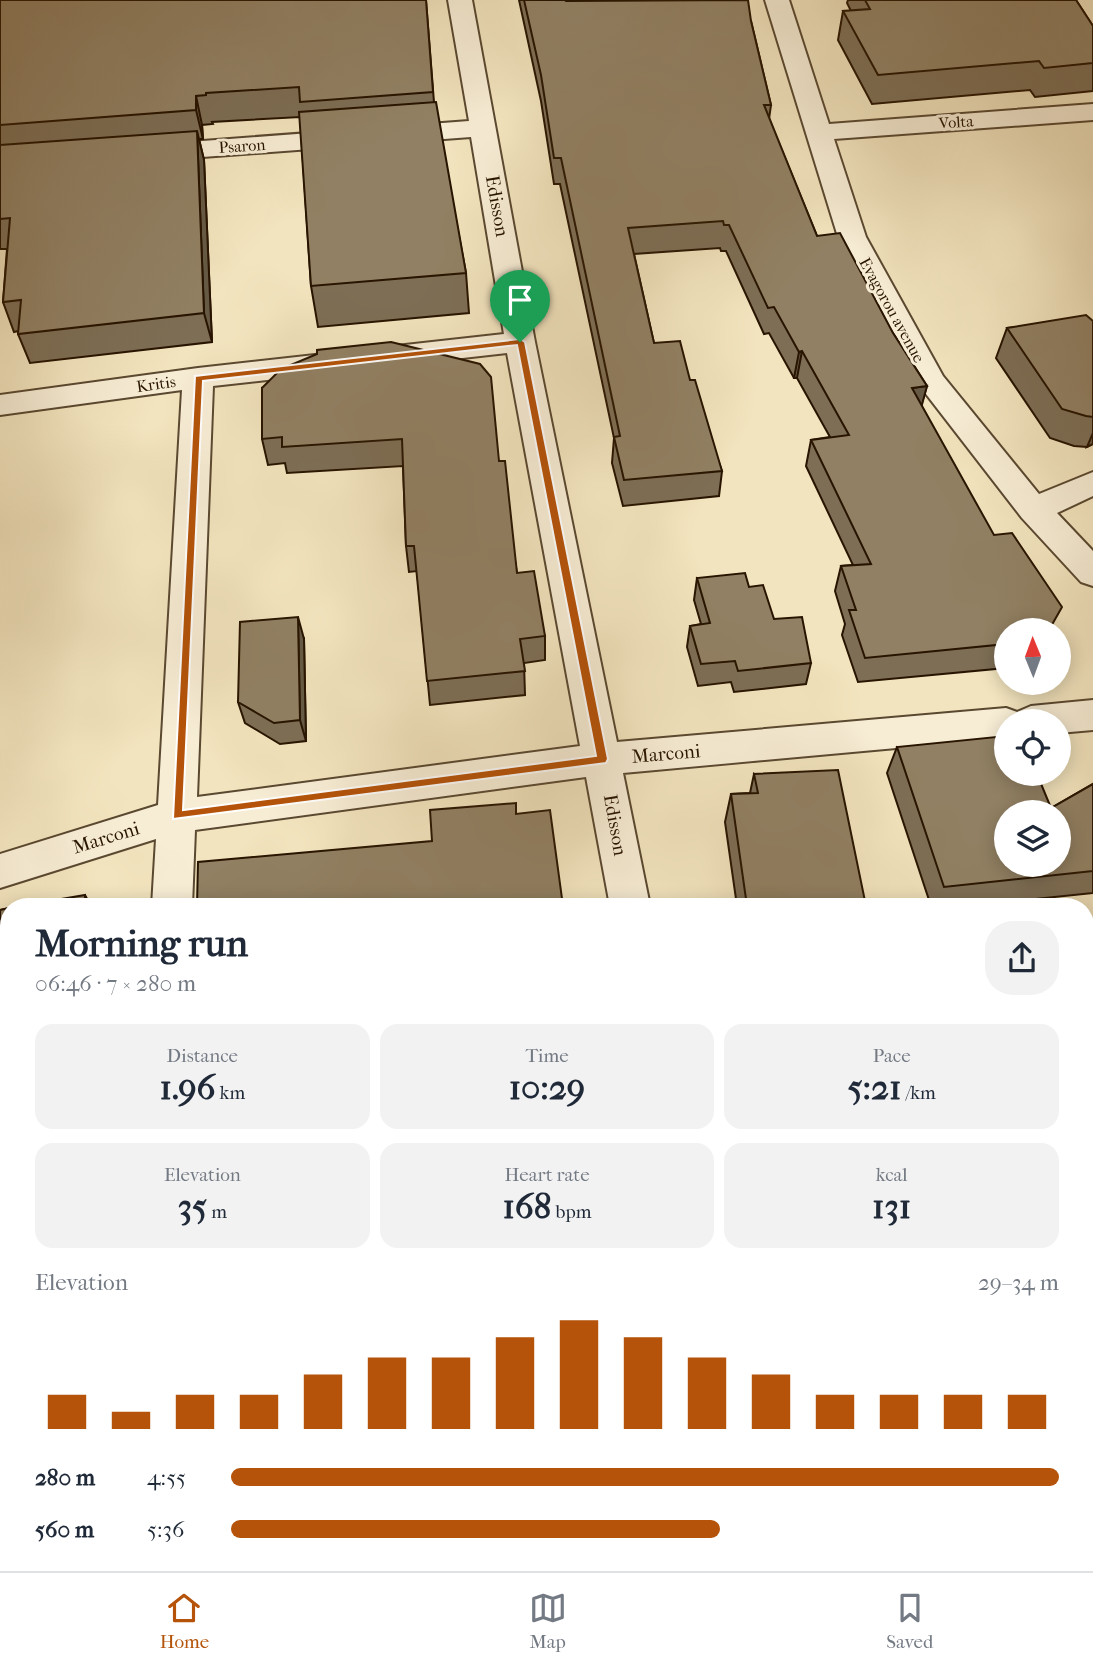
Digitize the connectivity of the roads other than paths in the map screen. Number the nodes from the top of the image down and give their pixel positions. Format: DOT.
graph roads {
  1 [pos="460,0"];
  2 [pos="777,0"];
  3 [pos="1093,112"];
  4 [pos="484,128"];
  5 [pos="818,132"];
  6 [pos="124,155"];
  7 [pos="520,342"];
  8 [pos="198,378"];
  9 [pos="0,405"];
  10 [pos="1093,483"];
  11 [pos="1034,510"];
  12 [pos="1093,573"];
  13 [pos="1093,715"];
  14 [pos="1071,717"];
  15 [pos="994,724"];
  16 [pos="603,759"];
  17 [pos="177,816"];
  18 [pos="0,871"];
  19 [pos="172,898"];
  20 [pos="629,898"];
  1 -- 4 [label="street, Edisson"];
  2 -- 5 [label="street, Evagorou avenue"];
  3 -- 5 [label="street, Volta"];
  4 -- 6 [label="street, Psaron"];
  4 -- 7 [label="street, Edisson"];
  5 -- 11 [label="street, Evagorou avenue"];
  7 -- 8 [label="street, Kritis"];
  7 -- 16 [label="street, Edisson"];
  8 -- 9 [label="street, Kritis"];
  8 -- 17 [label="street"];
  10 -- 11 [label="street"];
  11 -- 12 [label="street, Evagorou avenue"];
  13 -- 14 [label="street"];
  15 -- 16 [label="street, Marconi"];
  16 -- 17 [label="street, Marconi"];
  16 -- 20 [label="street, Edisson"];
  17 -- 18 [label="street, Marconi"];
  17 -- 19 [label="street"];
}
